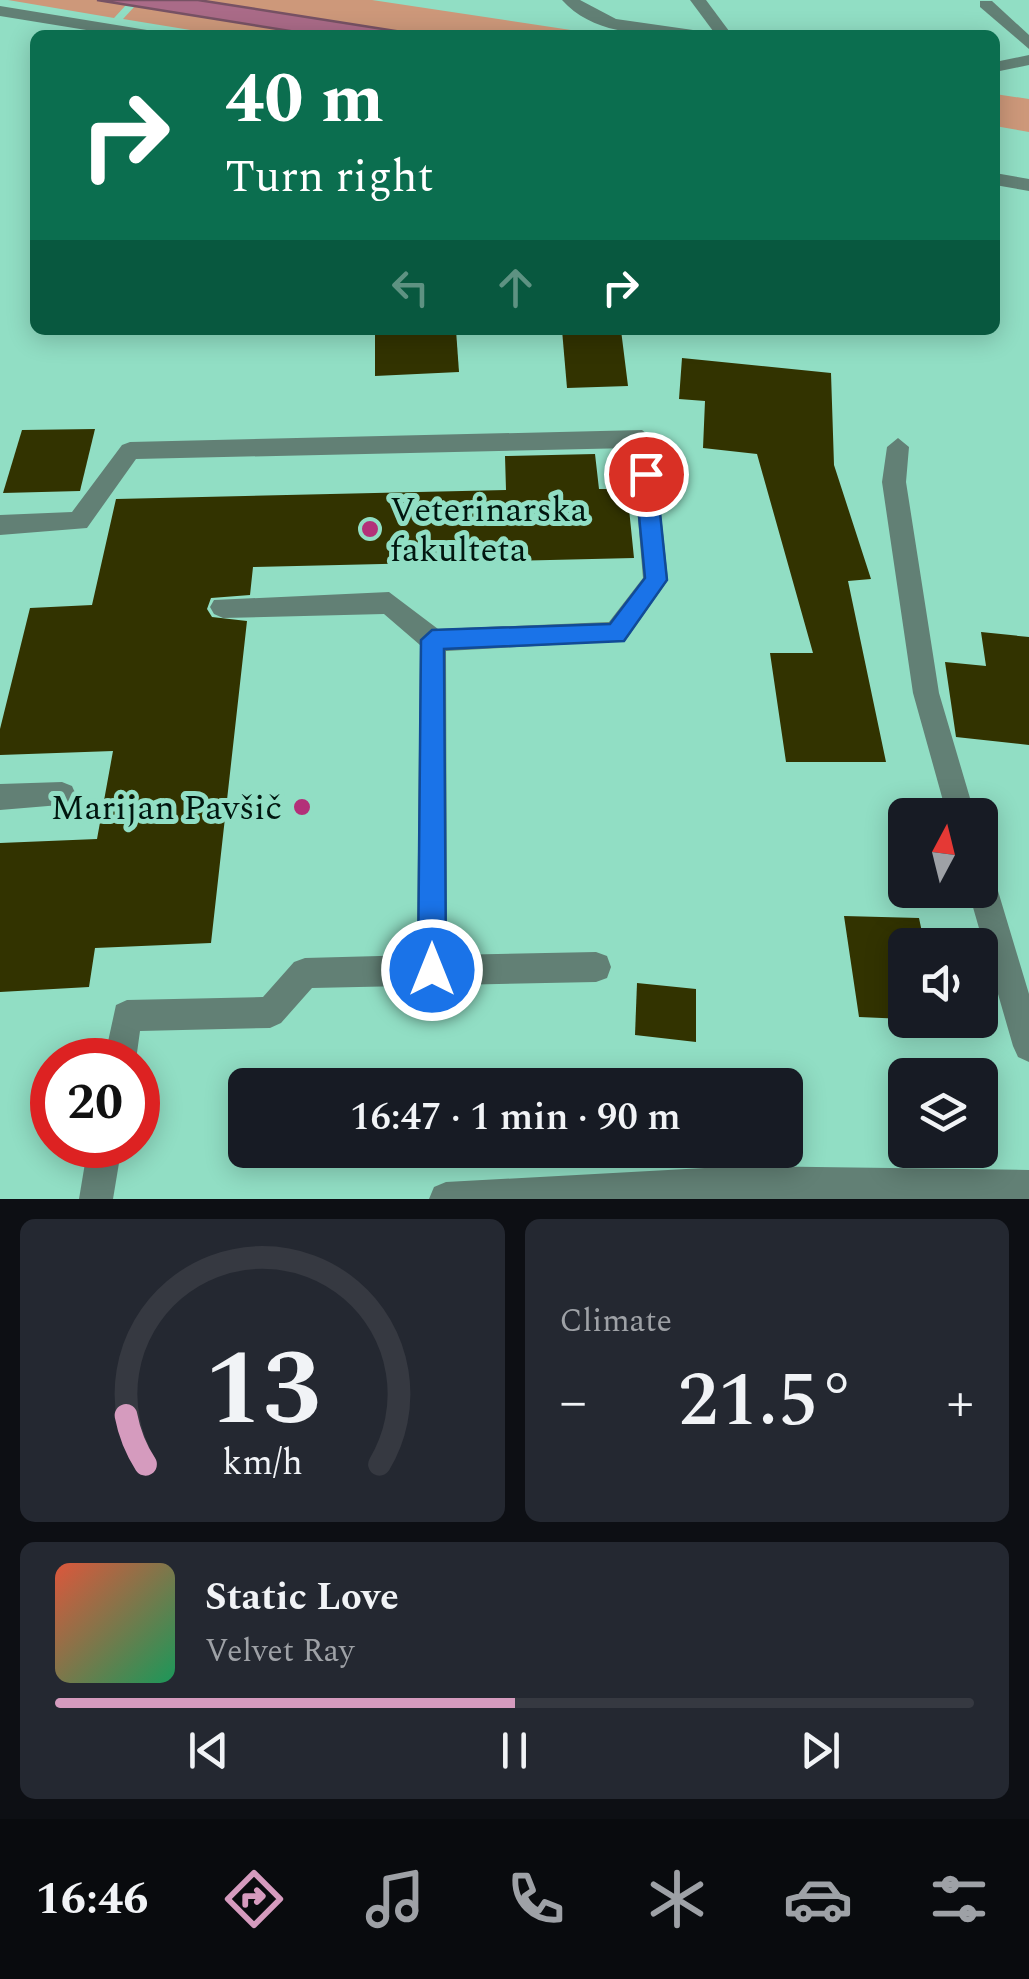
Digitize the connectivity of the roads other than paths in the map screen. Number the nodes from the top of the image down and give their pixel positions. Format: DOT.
graph roads {
  1 [pos="570,0"];
  2 [pos="698,0"];
  3 [pos="1011,0"];
  4 [pos="984,2"];
  5 [pos="0,11"];
  6 [pos="116,30"];
  7 [pos="663,30"];
  8 [pos="720,30"];
  9 [pos="1029,44"];
  10 [pos="1029,60"];
  11 [pos="1000,66"];
  12 [pos="1000,180"];
  13 [pos="1029,184"];
  14 [pos="898,447"];
  15 [pos="0,525"];
  16 [pos="223,608"];
  17 [pos="432,640"];
  18 [pos="62,794"];
  19 [pos="0,797"];
  20 [pos="956,798"];
  21 [pos="988,908"];
  22 [pos="596,967"];
  23 [pos="432,970"];
  24 [pos="124,1038"];
  25 [pos="1029,1046"];
  26 [pos="101,1168"];
  27 [pos="1029,1187"];
  28 [pos="742,1191"];
  29 [pos="96,1199"];
  30 [pos="446,1199"];
  1 -- 7 [label="street"];
  2 -- 8 [label="street"];
  3 -- 4 [label="street"];
  4 -- 9 [label="street"];
  5 -- 6 [label="street"];
  10 -- 11 [label="street"];
  12 -- 13 [label="street"];
  14 -- 20 [label="street"];
  15 -- 17 [label="street"];
  16 -- 17 [label="street"];
  17 -- 23 [label="street"];
  18 -- 19 [label="street"];
  21 -- 25 [label="street"];
  22 -- 23 [label="street"];
  23 -- 24 [label="street"];
  26 -- 29 [label="street"];
  27 -- 28 [label="street"];
  28 -- 30 [label="street"];
}
